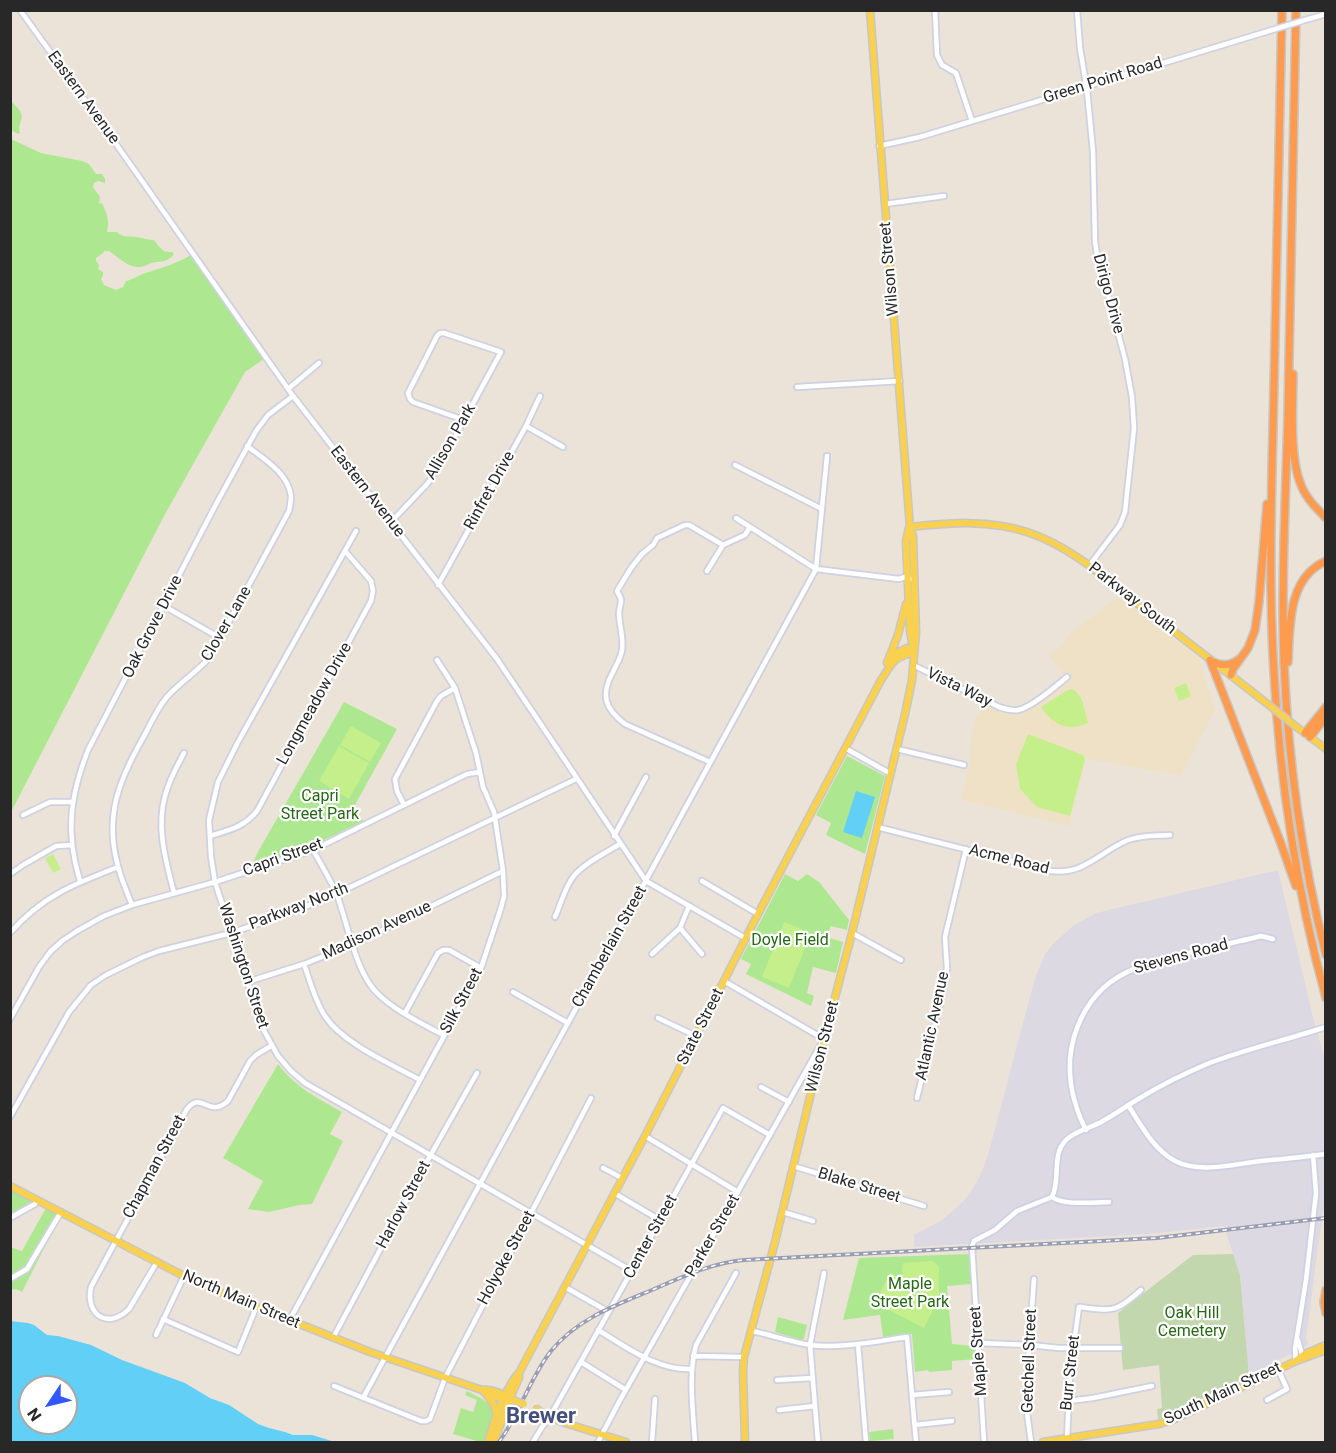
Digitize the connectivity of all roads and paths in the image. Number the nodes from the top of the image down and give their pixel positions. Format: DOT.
graph roads {
  1 [pos="20,10"];
  2 [pos="870,10"];
  3 [pos="935,10"];
  4 [pos="1077,10"];
  5 [pos="1282,10"];
  6 [pos="1296,10"];
  7 [pos="1326,14"];
  8 [pos="1087,86"];
  9 [pos="972,121"];
  10 [pos="879,146"];
  11 [pos="944,196"];
  12 [pos="885,204"];
  13 [pos="1290,322"];
  14 [pos="319,363"];
  15 [pos="900,381"];
  16 [pos="797,387"];
  17 [pos="288,388"];
  18 [pos="293,396"];
  19 [pos="540,396"];
  20 [pos="464,420"];
  21 [pos="526,426"];
  22 [pos="247,446"];
  23 [pos="563,447"];
  24 [pos="827,456"];
  25 [pos="1272,456"];
  26 [pos="735,465"];
  27 [pos="822,509"];
  28 [pos="736,518"];
  29 [pos="1326,518"];
  30 [pos="390,523"];
  31 [pos="750,527"];
  32 [pos="910,527"];
  33 [pos="356,531"];
  34 [pos="723,545"];
  35 [pos="345,551"];
  36 [pos="1326,561"];
  37 [pos="1089,566"];
  38 [pos="816,569"];
  39 [pos="707,571"];
  40 [pos="908,577"];
  41 [pos="899,579"];
  42 [pos="438,585"];
  43 [pos="910,588"];
  44 [pos="164,606"];
  45 [pos="220,638"];
  46 [pos="914,652"];
  47 [pos="1240,659"];
  48 [pos="436,660"];
  49 [pos="1212,661"];
  50 [pos="887,663"];
  51 [pos="913,665"];
  52 [pos="1067,677"];
  53 [pos="1232,677"];
  54 [pos="880,680"];
  55 [pos="455,688"];
  56 [pos="1224,694"];
  57 [pos="1286,703"];
  58 [pos="1326,707"];
  59 [pos="1326,717"];
  60 [pos="1308,735"];
  61 [pos="845,748"];
  62 [pos="897,749"];
  63 [pos="1326,749"];
  64 [pos="184,753"];
  65 [pos="710,762"];
  66 [pos="964,765"];
  67 [pos="480,772"];
  68 [pos="891,774"];
  69 [pos="646,777"];
  70 [pos="576,779"];
  71 [pos="73,802"];
  72 [pos="404,805"];
  73 [pos="23,815"];
  74 [pos="495,818"];
  75 [pos="878,827"];
  76 [pos="1170,835"];
  77 [pos="210,836"];
  78 [pos="614,836"];
  79 [pos="620,844"];
  80 [pos="72,845"];
  81 [pos="313,849"];
  82 [pos="966,849"];
  83 [pos="118,867"];
  84 [pos="503,871"];
  85 [pos="10,874"];
  86 [pos="80,881"];
  87 [pos="646,881"];
  88 [pos="702,881"];
  89 [pos="215,882"];
  90 [pos="174,893"];
  91 [pos="336,894"];
  92 [pos="132,905"];
  93 [pos="689,906"];
  94 [pos="758,914"];
  95 [pos="555,917"];
  96 [pos="680,928"];
  97 [pos="10,933"];
  98 [pos="231,933"];
  99 [pos="852,933"];
  100 [pos="746,938"];
  101 [pos="1273,939"];
  102 [pos="352,945"];
  103 [pos="1312,946"];
  104 [pos="652,954"];
  105 [pos="702,954"];
  106 [pos="1326,955"];
  107 [pos="901,960"];
  108 [pos="304,964"];
  109 [pos="480,968"];
  110 [pos="724,981"];
  111 [pos="247,982"];
  112 [pos="513,992"];
  113 [pos="1326,998"];
  114 [pos="405,1014"];
  115 [pos="658,1018"];
  116 [pos="10,1019"];
  117 [pos="568,1023"];
  118 [pos="1324,1028"];
  119 [pos="443,1035"];
  120 [pos="696,1036"];
  121 [pos="824,1039"];
  122 [pos="272,1046"];
  123 [pos="477,1073"];
  124 [pos="420,1080"];
  125 [pos="761,1087"];
  126 [pos="591,1098"];
  127 [pos="917,1098"];
  128 [pos="789,1102"];
  129 [pos="1128,1105"];
  130 [pos="10,1116"];
  131 [pos="1086,1130"];
  132 [pos="391,1134"];
  133 [pos="770,1135"];
  134 [pos="645,1136"];
  135 [pos="1326,1154"];
  136 [pos="1313,1155"];
  137 [pos="430,1156"];
  138 [pos="692,1164"];
  139 [pos="793,1166"];
  140 [pos="603,1168"];
  141 [pos="622,1178"];
  142 [pos="480,1184"];
  143 [pos="10,1186"];
  144 [pos="738,1192"];
  145 [pos="614,1193"];
  146 [pos="1052,1197"];
  147 [pos="38,1200"];
  148 [pos="1109,1202"];
  149 [pos="924,1206"];
  150 [pos="61,1212"];
  151 [pos="783,1212"];
  152 [pos="531,1213"];
  153 [pos="10,1218"];
  154 [pos="660,1220"];
  155 [pos="813,1221"];
  156 [pos="116,1240"];
  157 [pos="587,1245"];
  158 [pos="157,1262"];
  159 [pos="632,1270"];
  160 [pos="736,1273"];
  161 [pos="824,1273"];
  162 [pos="184,1276"];
  163 [pos="10,1279"];
  164 [pos="1034,1279"];
  165 [pos="565,1287"];
  166 [pos="1141,1290"];
  167 [pos="1326,1290"];
  168 [pos="256,1308"];
  169 [pos="609,1312"];
  170 [pos="1326,1313"];
  171 [pos="163,1319"];
  172 [pos="289,1321"];
  173 [pos="598,1330"];
  174 [pos="752,1331"];
  175 [pos="156,1335"];
  176 [pos="333,1338"];
  177 [pos="978,1343"];
  178 [pos="858,1344"];
  179 [pos="810,1345"];
  180 [pos="1030,1345"];
  181 [pos="1326,1346"];
  182 [pos="1073,1348"];
  183 [pos="1120,1348"];
  184 [pos="1326,1350"];
  185 [pos="693,1356"];
  186 [pos="384,1357"];
  187 [pos="645,1357"];
  188 [pos="744,1357"];
  189 [pos="1301,1358"];
  190 [pos="580,1362"];
  191 [pos="692,1369"];
  192 [pos="1278,1369"];
  193 [pos="445,1378"];
  194 [pos="812,1378"];
  195 [pos="777,1380"];
  196 [pos="334,1386"];
  197 [pos="1152,1386"];
  198 [pos="626,1390"];
  199 [pos="484,1392"];
  200 [pos="949,1392"];
  201 [pos="912,1395"];
  202 [pos="363,1398"];
  203 [pos="506,1398"];
  204 [pos="655,1399"];
  205 [pos="1267,1400"];
  206 [pos="1068,1401"];
  207 [pos="815,1406"];
  208 [pos="779,1410"];
  209 [pos="552,1415"];
  210 [pos="497,1417"];
  211 [pos="952,1421"];
  212 [pos="915,1425"];
  213 [pos="602,1434"];
  214 [pos="1067,1439"];
  215 [pos="817,1442"];
  216 [pos="488,1443"];
  217 [pos="494,1443"];
  218 [pos="533,1443"];
  219 [pos="598,1443"];
  220 [pos="626,1443"];
  221 [pos="652,1443"];
  222 [pos="694,1443"];
  223 [pos="746,1443"];
  224 [pos="866,1443"];
  225 [pos="916,1443"];
  226 [pos="984,1443"];
  227 [pos="1031,1443"];
  228 [pos="1043,1443"];
  1 -- 17 [label="street, Eastern Avenue"];
  2 -- 10 [label="main road, Wilson Street"];
  3 -- 9 [label="street"];
  4 -- 8 [label="street, Dirigo Drive"];
  5 -- 25 [label="highway"];
  6 -- 13 [label="highway"];
  7 -- 8 [label="street, Green Point Road, bridge"];
  8 -- 9 [label="street, Green Point Road"];
  8 -- 37 [label="street, Dirigo Drive"];
  9 -- 10 [label="street, Green Point Road"];
  10 -- 12 [label="main road, Wilson Street"];
  11 -- 12 [label="street"];
  12 -- 15 [label="main road, Wilson Street"];
  13 -- 29 [label="highway"];
  13 -- 57 [label="highway"];
  14 -- 17 [label="street"];
  15 -- 16 [label="street"];
  15 -- 32 [label="main road, Wilson Street"];
  17 -- 18 [label="street, Eastern Avenue"];
  18 -- 22 [label="street, Oak Grove Drive"];
  18 -- 30 [label="street, Eastern Avenue"];
  19 -- 21 [label="street, Rinfret Drive"];
  20 -- 20 [label="street, Allison Park"];
  20 -- 30 [label="street, Allison Park"];
  21 -- 23 [label="street"];
  21 -- 42 [label="street, Rinfret Drive"];
  22 -- 44 [label="street, Oak Grove Drive"];
  22 -- 45 [label="street, Clover Lane"];
  24 -- 27 [label="street"];
  25 -- 47 [label="highway"];
  25 -- 103 [label="highway"];
  26 -- 27 [label="street"];
  27 -- 38 [label="street"];
  28 -- 31 [label="street"];
  30 -- 42 [label="street, Eastern Avenue"];
  31 -- 34 [label="street"];
  31 -- 38 [label="street"];
  32 -- 37 [label="main road, Parkway South"];
  32 -- 40 [label="main road, Wilson Street"];
  32 -- 43 [label="main road, Wilson Street"];
  33 -- 35 [label="street, Washington Street"];
  34 -- 39 [label="street"];
  34 -- 65 [label="street"];
  35 -- 77 [label="street, Washington Street"];
  35 -- 77 [label="street, Longmeadow Drive"];
  36 -- 57 [label="highway"];
  37 -- 49 [label="main road, Parkway South"];
  38 -- 41 [label="street"];
  38 -- 65 [label="street, Chamberlain Street"];
  40 -- 41 [label="street"];
  40 -- 43 [label="main road, Wilson Street"];
  41 -- 43 [label="street"];
  42 -- 70 [label="street, Eastern Avenue"];
  43 -- 46 [label="main road, Wilson Street"];
  43 -- 46 [label="main road, Wilson Street"];
  43 -- 50 [label="main road, State Street"];
  44 -- 45 [label="street"];
  44 -- 71 [label="street, Oak Grove Drive"];
  45 -- 83 [label="street, Clover Lane"];
  46 -- 50 [label="main road"];
  46 -- 51 [label="main road, Wilson Street"];
  46 -- 54 [label="main road, State Street"];
  47 -- 49 [label="highway"];
  47 -- 53 [label="highway"];
  48 -- 55 [label="street, Silk Street"];
  49 -- 53 [label="main road, Parkway South"];
  49 -- 56 [label="highway"];
  50 -- 54 [label="main road, State Street"];
  51 -- 52 [label="street, Vista Way"];
  51 -- 62 [label="main road, Wilson Street"];
  53 -- 56 [label="highway"];
  53 -- 60 [label="main road, Parkway South, bridge"];
  54 -- 61 [label="main road, State Street"];
  55 -- 67 [label="street, Silk Street"];
  55 -- 72 [label="street"];
  56 -- 103 [label="highway"];
  57 -- 106 [label="highway"];
  58 -- 60 [label="highway"];
  59 -- 60 [label="highway"];
  60 -- 63 [label="main road, Parkway South"];
  61 -- 68 [label="street"];
  61 -- 94 [label="main road, State Street"];
  62 -- 66 [label="street"];
  62 -- 68 [label="main road, Wilson Street"];
  64 -- 90 [label="street"];
  65 -- 87 [label="street, Chamberlain Street"];
  67 -- 72 [label="street, Capri Street"];
  67 -- 74 [label="street, Silk Street"];
  68 -- 75 [label="main road, Wilson Street"];
  69 -- 78 [label="street"];
  70 -- 74 [label="street, Parkway North"];
  70 -- 78 [label="street, Eastern Avenue"];
  71 -- 73 [label="street"];
  71 -- 80 [label="street, Oak Grove Drive"];
  72 -- 81 [label="street, Capri Street"];
  74 -- 84 [label="street, Silk Street"];
  74 -- 91 [label="street, Parkway North"];
  75 -- 82 [label="street, Acme Road"];
  75 -- 99 [label="main road, Wilson Street"];
  76 -- 82 [label="street, Acme Road"];
  77 -- 89 [label="street, Washington Street"];
  78 -- 79 [label="street, Eastern Avenue"];
  79 -- 87 [label="street, Eastern Avenue"];
  79 -- 95 [label="street"];
  80 -- 85 [label="street"];
  80 -- 86 [label="street, Oak Grove Drive"];
  81 -- 89 [label="street, Capri Street"];
  81 -- 91 [label="street"];
  82 -- 127 [label="street, Atlantic Avenue"];
  83 -- 86 [label="street"];
  83 -- 92 [label="street, Clover Lane"];
  84 -- 102 [label="street, Madison Avenue"];
  84 -- 109 [label="street, Silk Street"];
  86 -- 97 [label="street"];
  87 -- 93 [label="street, Eastern Avenue"];
  87 -- 117 [label="street, Chamberlain Street"];
  88 -- 94 [label="street"];
  89 -- 90 [label="street, Capri Street"];
  89 -- 98 [label="street, Washington Street"];
  90 -- 92 [label="street, Capri Street"];
  91 -- 98 [label="street, Parkway North"];
  91 -- 102 [label="street"];
  92 -- 116 [label="street, Capri Street"];
  93 -- 96 [label="street"];
  93 -- 100 [label="street, Eastern Avenue"];
  94 -- 100 [label="main road, State Street"];
  96 -- 104 [label="street"];
  96 -- 105 [label="street"];
  98 -- 111 [label="street, Washington Street"];
  98 -- 130 [label="street, Parkway North"];
  99 -- 107 [label="street"];
  99 -- 121 [label="main road, Wilson Street"];
  100 -- 110 [label="main road, State Street"];
  101 -- 131 [label="street, Stevens Road"];
  102 -- 108 [label="street, Madison Avenue"];
  102 -- 114 [label="street"];
  103 -- 113 [label="highway"];
  108 -- 111 [label="street, Madison Avenue"];
  108 -- 124 [label="street"];
  109 -- 114 [label="street"];
  109 -- 119 [label="street, Silk Street"];
  110 -- 120 [label="main road, State Street"];
  110 -- 121 [label="street"];
  111 -- 122 [label="street, Washington Street"];
  112 -- 117 [label="street"];
  114 -- 119 [label="street"];
  115 -- 120 [label="street"];
  117 -- 142 [label="street, Chamberlain Street"];
  118 -- 129 [label="street"];
  119 -- 124 [label="street, Silk Street"];
  120 -- 134 [label="main road, State Street"];
  121 -- 128 [label="street, Parker Street"];
  121 -- 139 [label="main road, Wilson Street"];
  122 -- 132 [label="street, Washington Street"];
  122 -- 156 [label="street, Chapman Street"];
  123 -- 137 [label="street, Harlow Street"];
  124 -- 132 [label="street, Silk Street"];
  125 -- 128 [label="street"];
  126 -- 152 [label="street, Holyoke Street"];
  128 -- 133 [label="street, Parker Street"];
  129 -- 131 [label="street"];
  129 -- 136 [label="street"];
  131 -- 146 [label="street"];
  132 -- 137 [label="street, Washington Street"];
  132 -- 172 [label="street, Silk Street"];
  133 -- 138 [label="street, Center Street"];
  133 -- 144 [label="street, Parker Street"];
  134 -- 138 [label="street"];
  134 -- 141 [label="main road, State Street"];
  135 -- 136 [label="street"];
  136 -- 189 [label="street"];
  137 -- 142 [label="street, Washington Street"];
  137 -- 176 [label="street, Harlow Street"];
  138 -- 144 [label="street"];
  138 -- 154 [label="street, Center Street"];
  139 -- 149 [label="street, Blake Street"];
  139 -- 151 [label="main road, Wilson Street"];
  140 -- 141 [label="street"];
  141 -- 145 [label="main road, State Street"];
  142 -- 152 [label="street, Washington Street"];
  142 -- 186 [label="street, Chamberlain Street"];
  143 -- 147 [label="main road, North Main Street"];
  144 -- 187 [label="street, Parker Street"];
  145 -- 154 [label="street"];
  145 -- 157 [label="main road, State Street"];
  146 -- 148 [label="street"];
  146 -- 177 [label="street, Maple Street"];
  147 -- 150 [label="main road, North Main Street"];
  147 -- 153 [label="street"];
  150 -- 156 [label="main road, North Main Street"];
  150 -- 163 [label="street"];
  151 -- 155 [label="street"];
  151 -- 174 [label="main road, Wilson Street"];
  152 -- 157 [label="street, Washington Street"];
  152 -- 193 [label="street, Holyoke Street"];
  154 -- 159 [label="street, Center Street"];
  156 -- 158 [label="main road, North Main Street"];
  156 -- 158 [label="street, Chapman Street"];
  157 -- 159 [label="street, Washington Street"];
  157 -- 165 [label="main road, State Street"];
  158 -- 162 [label="main road, North Main Street"];
  159 -- 169 [label="street, Center Street"];
  160 -- 185 [label="street"];
  161 -- 179 [label="street"];
  162 -- 168 [label="main road, North Main Street"];
  162 -- 171 [label="street"];
  164 -- 180 [label="street, Getchell Street"];
  165 -- 169 [label="street"];
  165 -- 203 [label="main road, State Street"];
  166 -- 182 [label="street, Burr Street"];
  167 -- 170 [label="highway"];
  168 -- 171 [label="street"];
  168 -- 172 [label="main road, North Main Street"];
  169 -- 173 [label="street, Center Street"];
  171 -- 175 [label="street"];
  172 -- 176 [label="main road, North Main Street"];
  173 -- 187 [label="street"];
  173 -- 190 [label="street, Center Street"];
  174 -- 179 [label="street"];
  174 -- 188 [label="main road, Wilson Street"];
  176 -- 186 [label="main road, North Main Street"];
  177 -- 180 [label="street"];
  177 -- 226 [label="street, Maple Street"];
  178 -- 179 [label="street"];
  178 -- 201 [label="street"];
  178 -- 224 [label="street"];
  179 -- 194 [label="street"];
  180 -- 182 [label="street"];
  180 -- 227 [label="street, Getchell Street"];
  181 -- 189 [label="main road, South Main Street"];
  182 -- 183 [label="street"];
  182 -- 206 [label="street, Burr Street"];
  184 -- 189 [label="main road, South Main Street"];
  185 -- 188 [label="street"];
  185 -- 191 [label="street"];
  186 -- 193 [label="main road, North Main Street"];
  186 -- 202 [label="street, Chamberlain Street"];
  187 -- 191 [label="street"];
  187 -- 198 [label="street, Parker Street"];
  188 -- 223 [label="main road, Wilson Street"];
  189 -- 192 [label="main road, South Main Street"];
  190 -- 198 [label="street"];
  190 -- 209 [label="street, Center Street"];
  191 -- 222 [label="street"];
  192 -- 205 [label="street"];
  192 -- 214 [label="main road, South Main Street"];
  193 -- 199 [label="main road, North Main Street"];
  193 -- 202 [label="street, Holyoke Street"];
  194 -- 195 [label="street"];
  194 -- 207 [label="street"];
  196 -- 202 [label="street"];
  197 -- 206 [label="street"];
  198 -- 213 [label="street, Parker Street"];
  199 -- 203 [label="main road, North Main Street"];
  199 -- 210 [label="main road"];
  200 -- 201 [label="street"];
  201 -- 212 [label="street"];
  203 -- 209 [label="main road, North Main Street"];
  203 -- 210 [label="main road, State Street"];
  203 -- 217 [label="main road, State Street"];
  204 -- 221 [label="street"];
  206 -- 214 [label="street, Burr Street"];
  207 -- 208 [label="street"];
  207 -- 215 [label="street"];
  209 -- 213 [label="main road, North Main Street"];
  209 -- 218 [label="street, Center Street"];
  210 -- 216 [label="main road, State Street"];
  211 -- 212 [label="street"];
  212 -- 225 [label="street"];
  213 -- 219 [label="street, Parker Street"];
  213 -- 220 [label="main road, North Main Street"];
  214 -- 228 [label="main road, South Main Street"];
}
